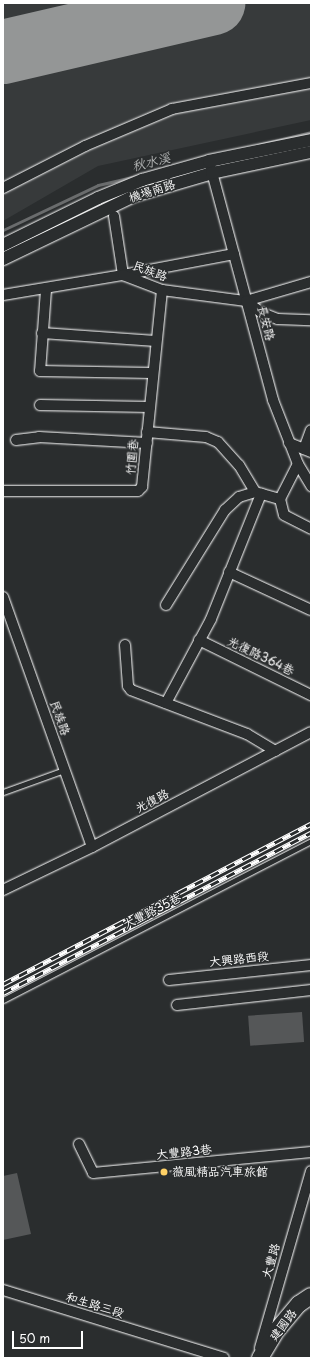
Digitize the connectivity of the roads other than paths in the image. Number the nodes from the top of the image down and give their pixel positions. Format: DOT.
graph roads {
  1 [pos="311,83"];
  2 [pos="311,140"];
  3 [pos="311,152"];
  4 [pos="210,167"];
  5 [pos="3,188"];
  6 [pos="114,216"];
  7 [pos="3,245"];
  8 [pos="234,254"];
  9 [pos="3,259"];
  10 [pos="123,275"];
  11 [pos="311,282"];
  12 [pos="46,290"];
  13 [pos="162,290"];
  14 [pos="3,295"];
  15 [pos="246,301"];
  16 [pos="311,320"];
  17 [pos="42,333"];
  18 [pos="156,341"];
  19 [pos="152,373"];
  20 [pos="40,405"];
  21 [pos="150,407"];
  22 [pos="311,430"];
  23 [pos="147,432"];
  24 [pos="16,440"];
  25 [pos="148,443"];
  26 [pos="289,443"];
  27 [pos="308,450"];
  28 [pos="298,464"];
  29 [pos="311,486"];
  30 [pos="3,491"];
  31 [pos="258,493"];
  32 [pos="280,499"];
  33 [pos="311,529"];
  34 [pos="229,572"];
  35 [pos="3,598"];
  36 [pos="166,605"];
  37 [pos="311,610"];
  38 [pos="200,640"];
  39 [pos="125,645"];
  40 [pos="311,695"];
  41 [pos="166,703"];
  42 [pos="311,732"];
  43 [pos="275,751"];
  44 [pos="64,770"];
  45 [pos="3,792"];
  46 [pos="311,840"];
  47 [pos="92,847"];
  48 [pos="3,890"];
  49 [pos="311,965"];
  50 [pos="169,980"];
  51 [pos="311,990"];
  52 [pos="3,1000"];
  53 [pos="177,1005"];
  54 [pos="79,1144"];
  55 [pos="311,1152"];
  56 [pos="311,1171"];
  57 [pos="3,1290"];
  58 [pos="311,1296"];
  59 [pos="224,1358"];
  60 [pos="259,1358"];
  1 -- 5 [label="street"];
  2 -- 4 [label="street, 機場南路"];
  3 -- 4 [label="street, 機場南路"];
  4 -- 7 [label="street, 機場南路"];
  4 -- 8 [label="street, 長安路"];
  4 -- 9 [label="street, 機場南路"];
  6 -- 10 [label="street"];
  8 -- 10 [label="street"];
  8 -- 15 [label="street, 長安路"];
  10 -- 12 [label="street, 民族路"];
  10 -- 13 [label="street, 民族路"];
  11 -- 15 [label="street, 民族路"];
  12 -- 14 [label="street, 民族路"];
  12 -- 17 [label="street"];
  13 -- 15 [label="street, 民族路"];
  13 -- 18 [label="street, 竹圍巷"];
  15 -- 16 [label="street"];
  15 -- 26 [label="street, 長安路"];
  17 -- 18 [label="street"];
  17 -- 19 [label="street"];
  18 -- 19 [label="street, 竹圍巷"];
  19 -- 21 [label="street, 竹圍巷"];
  20 -- 21 [label="street"];
  21 -- 23 [label="street, 竹圍巷"];
  22 -- 27 [label="street"];
  23 -- 25 [label="street, 竹圍巷"];
  23 -- 31 [label="street"];
  24 -- 25 [label="street"];
  25 -- 30 [label="street, 竹圍巷"];
  26 -- 27 [label="street"];
  26 -- 28 [label="street, 長安路"];
  28 -- 29 [label="street, 長安路"];
  28 -- 32 [label="street"];
  31 -- 32 [label="street"];
  31 -- 34 [label="street"];
  31 -- 36 [label="street"];
  32 -- 33 [label="street"];
  34 -- 37 [label="street"];
  34 -- 38 [label="street"];
  35 -- 44 [label="street, 民族路"];
  38 -- 40 [label="street, 光復路364巷"];
  38 -- 41 [label="street"];
  39 -- 41 [label="street"];
  41 -- 43 [label="street"];
  42 -- 43 [label="street, 光復路"];
  43 -- 47 [label="street, 光復路"];
  44 -- 45 [label="lane"];
  44 -- 47 [label="street, 民族路"];
  46 -- 52 [label="lane, 大豐路35巷"];
  47 -- 48 [label="street, 光復路"];
  49 -- 50 [label="street, 大興路西段"];
  51 -- 53 [label="street"];
  54 -- 55 [label="street, 大豐路3巷"];
  56 -- 60 [label="street, 大豐路"];
  57 -- 59 [label="street, 和生路三段"];
  58 -- 60 [label="main road, 建國路"];
}
